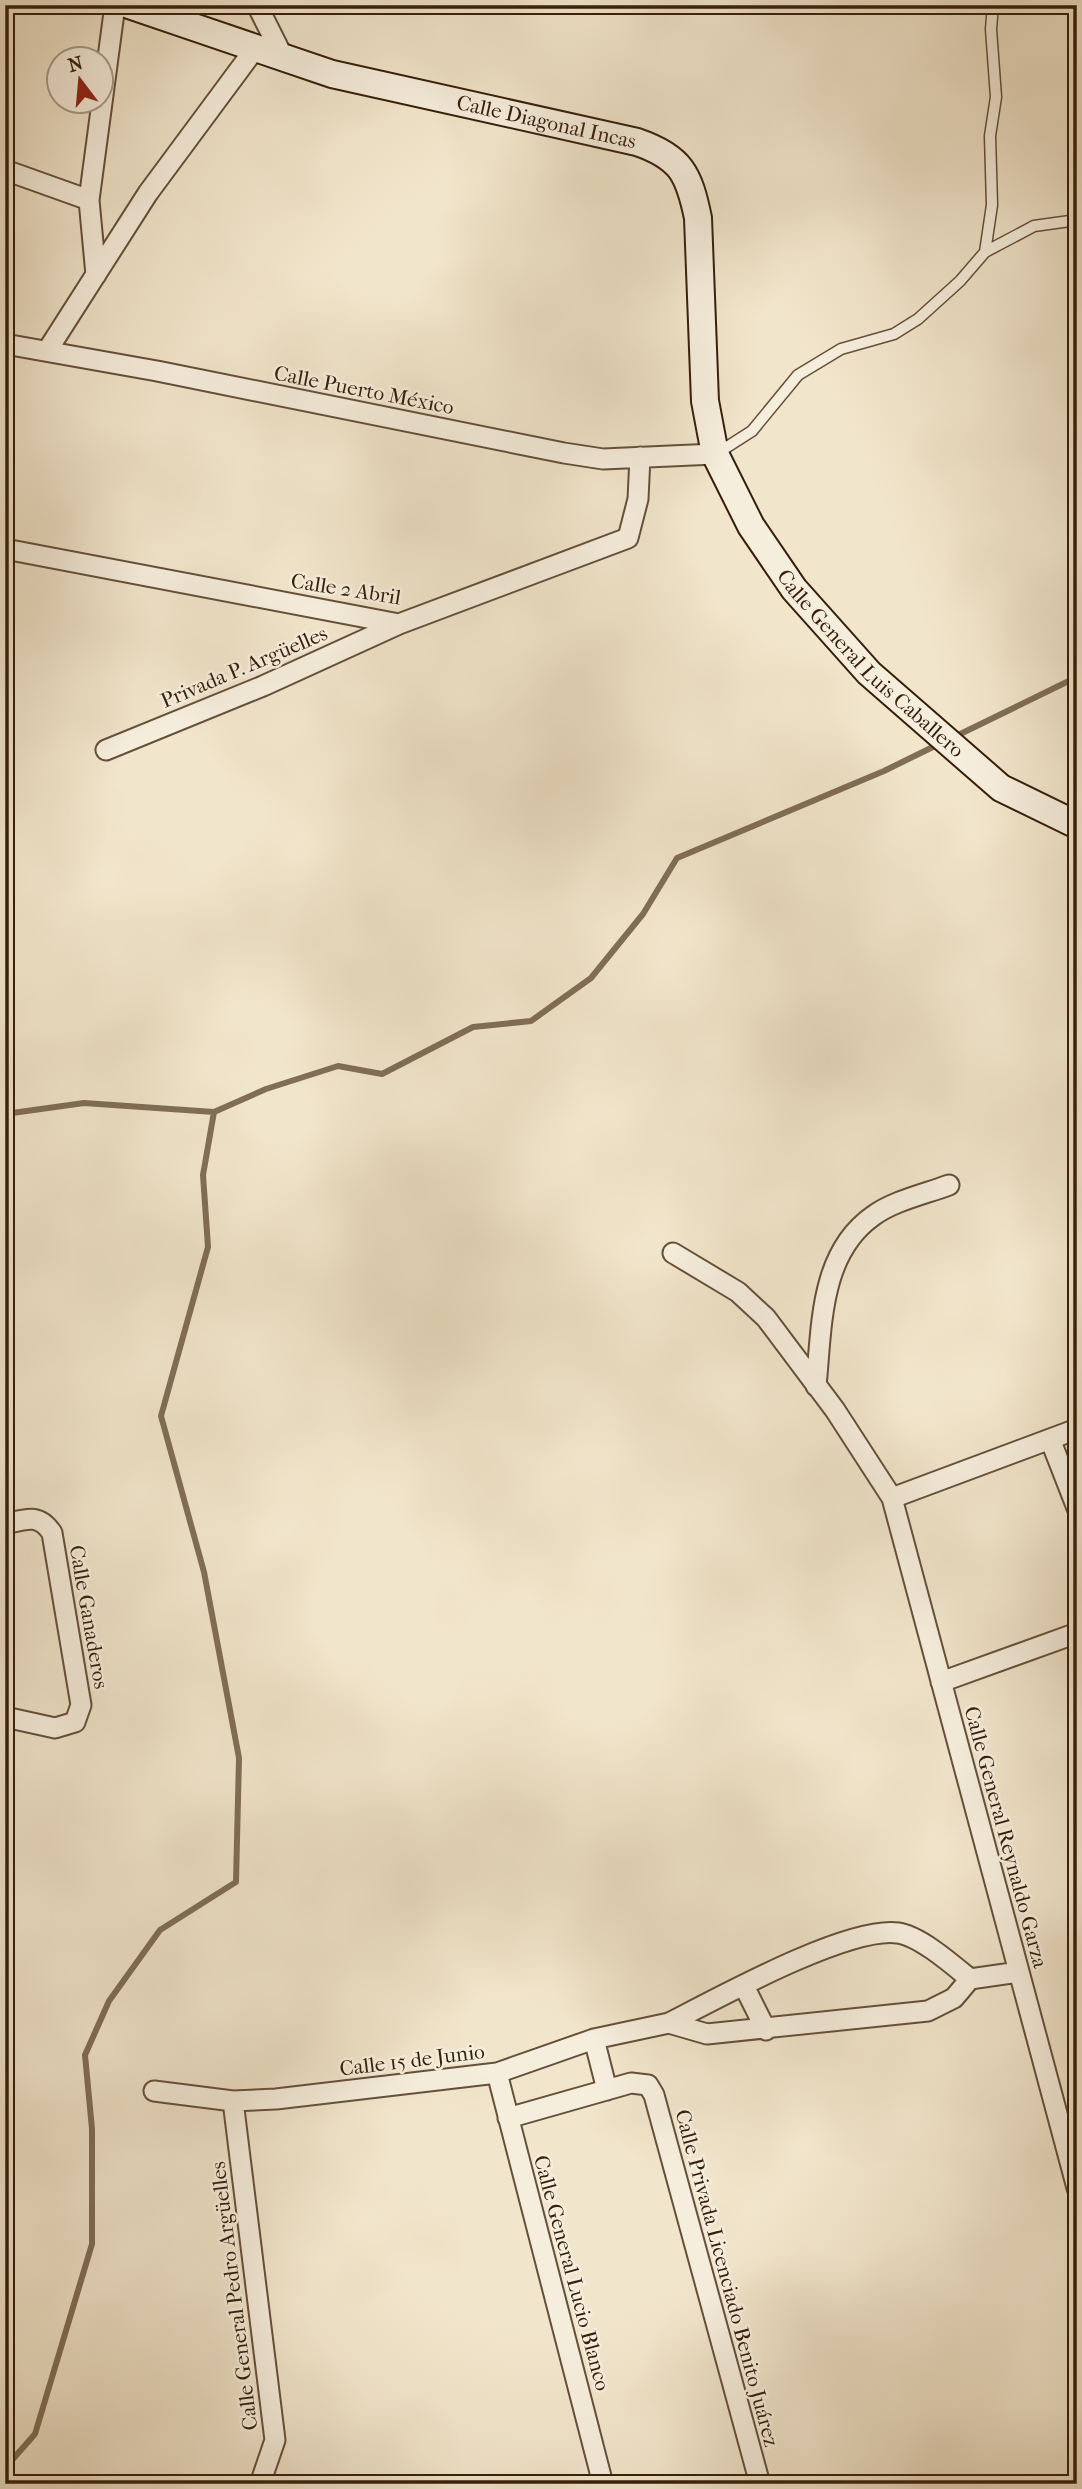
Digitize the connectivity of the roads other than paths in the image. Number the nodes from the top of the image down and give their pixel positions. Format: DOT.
graph roads {
  1 [pos="115,5"];
  2 [pos="129,5"];
  3 [pos="257,5"];
  4 [pos="993,5"];
  5 [pos="254,50"];
  6 [pos="285,61"];
  7 [pos="5,170"];
  8 [pos="89,200"];
  9 [pos="1077,220"];
  10 [pos="985,252"];
  11 [pos="96,275"];
  12 [pos="5,344"];
  13 [pos="47,351"];
  14 [pos="715,454"];
  15 [pos="640,457"];
  16 [pos="5,549"];
  17 [pos="400,624"];
  18 [pos="106,751"];
  19 [pos="1077,825"];
  20 [pos="948,1185"];
  21 [pos="673,1253"];
  22 [pos="816,1385"];
  23 [pos="1077,1429"];
  24 [pos="1050,1439"];
  25 [pos="892,1498"];
  26 [pos="1077,1508"];
  27 [pos="5,1524"];
  28 [pos="1077,1633"];
  29 [pos="941,1682"];
  30 [pos="5,1717"];
  31 [pos="1019,1972"];
  32 [pos="970,1979"];
  33 [pos="744,1986"];
  34 [pos="669,2023"];
  35 [pos="766,2030"];
  36 [pos="594,2039"];
  37 [pos="496,2073"];
  38 [pos="607,2090"];
  39 [pos="153,2091"];
  40 [pos="233,2101"];
  41 [pos="508,2118"];
  42 [pos="1070,2138"];
  43 [pos="1077,2188"];
  44 [pos="260,2484"];
  45 [pos="603,2484"];
  46 [pos="760,2484"];
  1 -- 8 [label="street"];
  2 -- 5 [label="street, Calle Diagonal Incas"];
  3 -- 6 [label="street"];
  4 -- 10 [label="lane"];
  5 -- 6 [label="street, Calle Diagonal Incas"];
  5 -- 11 [label="street"];
  6 -- 14 [label="street, Calle Diagonal Incas"];
  7 -- 8 [label="street"];
  8 -- 11 [label="street"];
  9 -- 10 [label="lane"];
  10 -- 14 [label="lane"];
  11 -- 13 [label="street"];
  12 -- 13 [label="street, Calle Puerto México"];
  13 -- 15 [label="street, Calle Puerto México"];
  14 -- 15 [label="street, Calle Puerto México"];
  14 -- 19 [label="street, Calle General Luis Caballero"];
  15 -- 17 [label="street, Calle 2 Abril"];
  16 -- 17 [label="street, Calle 2 Abril"];
  17 -- 18 [label="street, Privada P. Argüelles"];
  20 -- 22 [label="street"];
  21 -- 22 [label="street, Calle General Reynaldo Garza"];
  22 -- 25 [label="street, Calle General Reynaldo Garza"];
  23 -- 24 [label="street"];
  24 -- 25 [label="street"];
  24 -- 26 [label="street"];
  25 -- 29 [label="street, Calle General Reynaldo Garza"];
  27 -- 30 [label="street, Calle Ganaderos"];
  28 -- 29 [label="street"];
  29 -- 31 [label="street, Calle General Reynaldo Garza"];
  31 -- 32 [label="street"];
  31 -- 42 [label="street, Calle General Reynaldo Garza"];
  32 -- 33 [label="street, Calle 15 de Junio"];
  32 -- 35 [label="street, Calle 15 de Junio"];
  33 -- 34 [label="street, Calle 15 de Junio"];
  33 -- 35 [label="street"];
  34 -- 35 [label="street, Calle 15 de Junio"];
  34 -- 36 [label="street, Calle 15 de Junio"];
  36 -- 37 [label="street, Calle 15 de Junio"];
  36 -- 38 [label="street"];
  37 -- 40 [label="street, Calle 15 de Junio"];
  37 -- 41 [label="street, Calle General Lucio Blanco"];
  38 -- 41 [label="street"];
  38 -- 46 [label="street, Calle Privada Licenciado Benito Juárez"];
  39 -- 40 [label="street, Calle 15 de Junio"];
  40 -- 44 [label="street, Calle General Pedro Argüelles"];
  41 -- 45 [label="street, Calle General Lucio Blanco"];
  42 -- 43 [label="street, Calle General Reynaldo Garza"];
}
